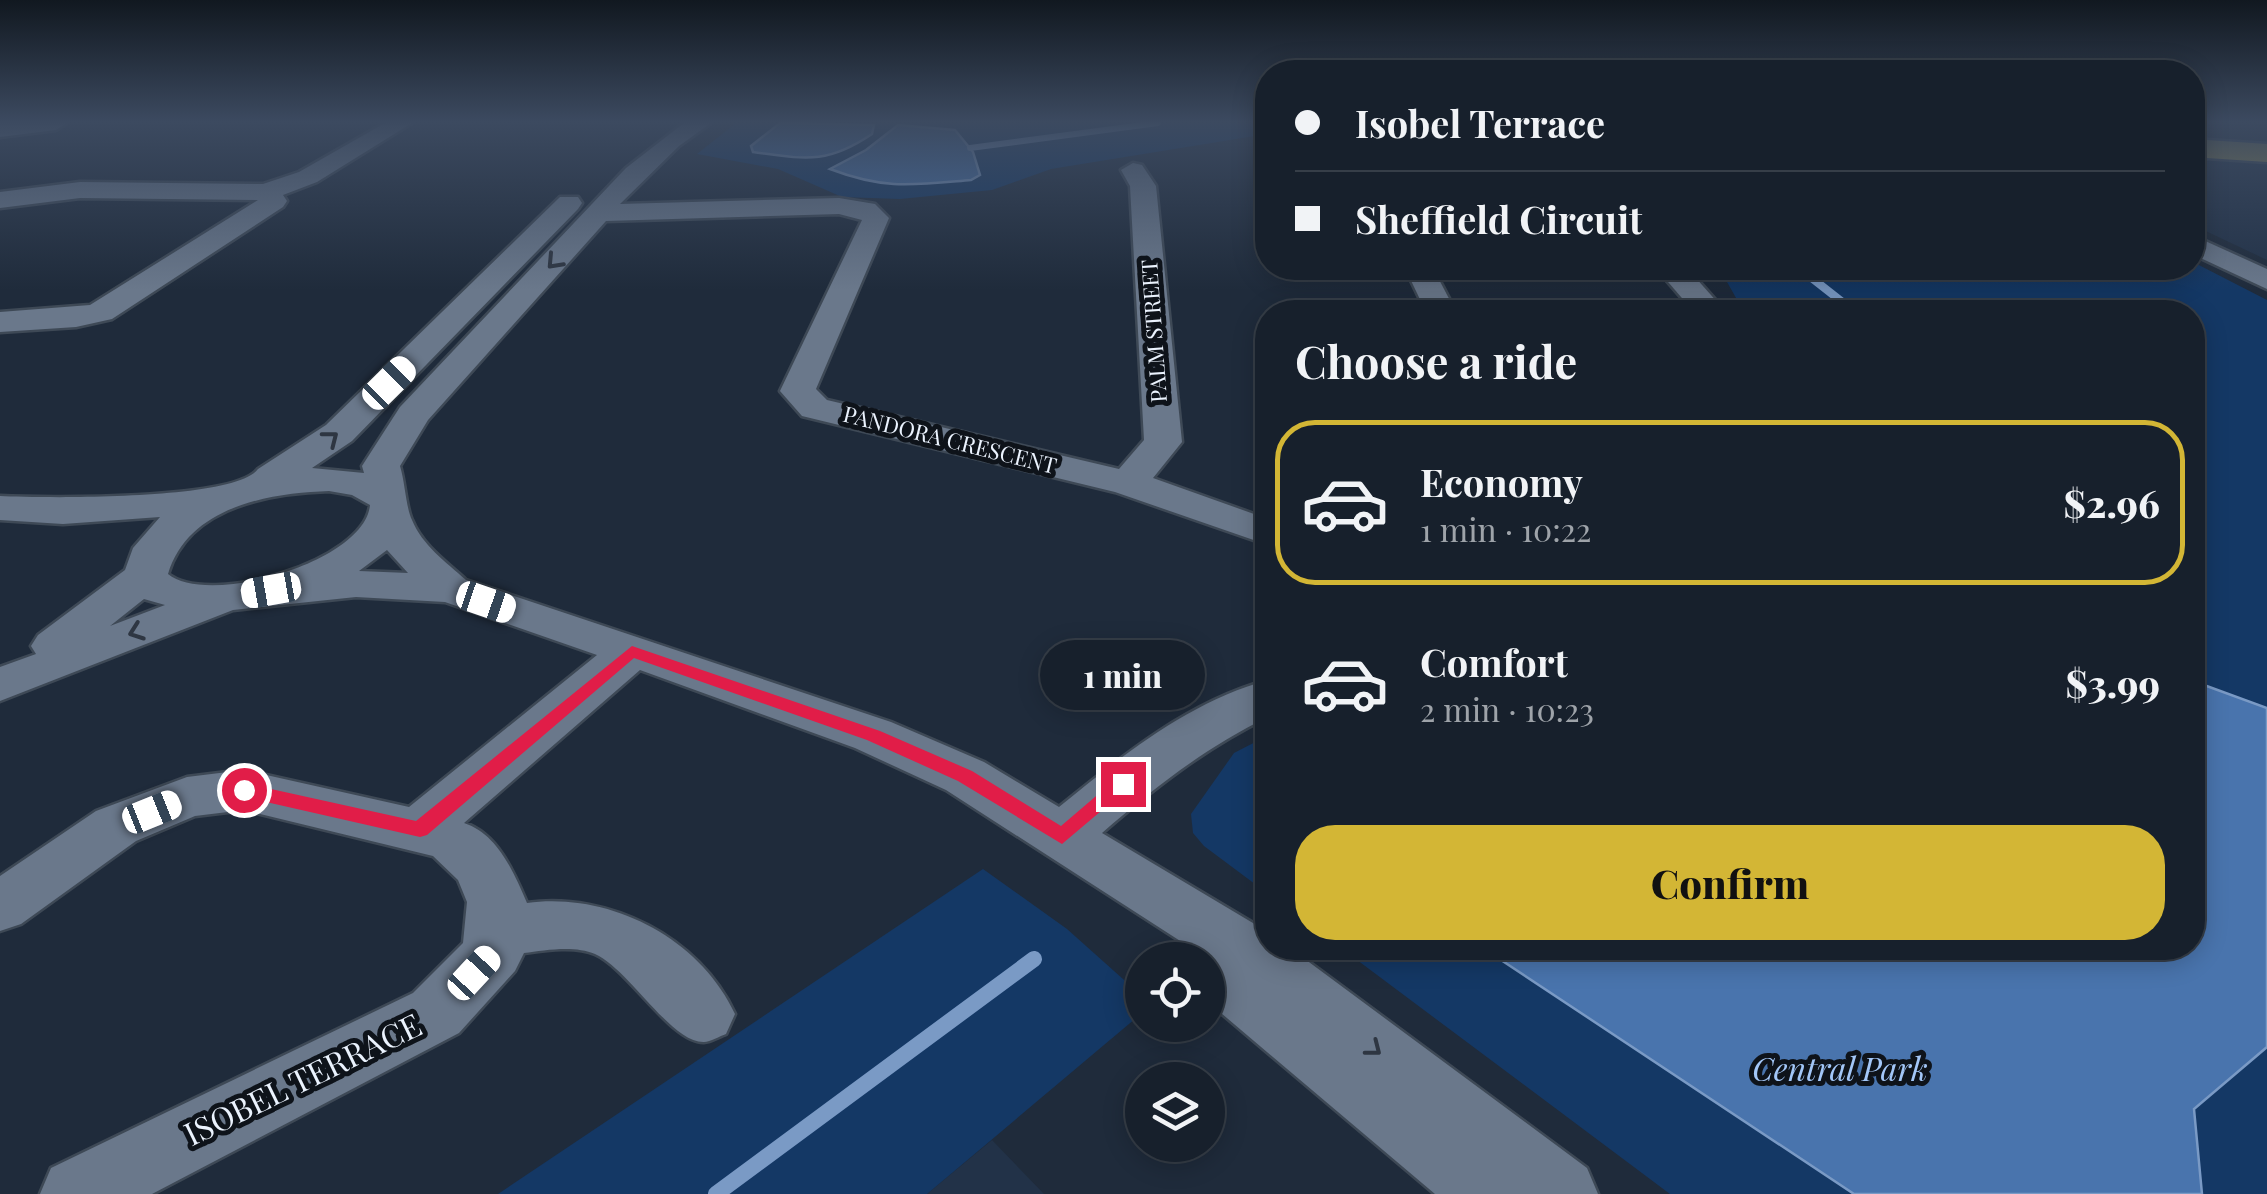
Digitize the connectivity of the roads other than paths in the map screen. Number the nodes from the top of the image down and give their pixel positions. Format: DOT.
graph roads {
  1 [pos="303,179"];
  2 [pos="593,179"];
  3 [pos="634,179"];
  4 [pos="1138,179"];
  5 [pos="266,192"];
  6 [pos="0,200"];
  7 [pos="600,213"];
  8 [pos="2205,249"];
  9 [pos="1682,280"];
  10 [pos="2267,280"];
  11 [pos="1699,300"];
  12 [pos="0,322"];
  13 [pos="1128,483"];
  14 [pos="235,495"];
  15 [pos="0,508"];
  16 [pos="389,508"];
  17 [pos="63,512"];
  18 [pos="1255,528"];
  19 [pos="146,567"];
  20 [pos="450,590"];
  21 [pos="249,594"];
  22 [pos="648,656"];
  23 [pos="0,685"];
  24 [pos="1255,702"];
  25 [pos="436,836"];
  26 [pos="1062,836"];
  27 [pos="0,907"];
  28 [pos="495,932"];
  29 [pos="1182,942"];
  30 [pos="1255,957"];
  31 [pos="1259,960"];
  32 [pos="1225,979"];
  33 [pos="703,1014"];
  34 [pos="77,1194"];
  35 [pos="1491,1194"];
  36 [pos="1561,1194"];
  1 -- 5 [label="street"];
  14 -- 2 [label="street, one-way"];
  3 -- 7 [label="street"];
  4 -- 13 [label="street, PALM STREET"];
  5 -- 6 [label="street"];
  5 -- 12 [label="street"];
  7 -- 13 [label="street, PANDORA CRESCENT"];
  7 -- 16 [label="street, one-way"];
  8 -- 10 [label="street"];
  9 -- 11 [label="street"];
  13 -- 18 [label="street, PANDORA CRESCENT"];
  14 -- 16 [label="street"];
  14 -- 17 [label="street"];
  14 -- 19 [label="street"];
  15 -- 17 [label="street"];
  16 -- 20 [label="street"];
  16 -- 21 [label="street"];
  17 -- 19 [label="street"];
  19 -- 21 [label="street"];
  19 -- 23 [label="street"];
  20 -- 21 [label="street"];
  20 -- 22 [label="street"];
  21 -- 23 [label="street, one-way"];
  22 -- 25 [label="street"];
  22 -- 26 [label="street"];
  24 -- 26 [label="street"];
  25 -- 27 [label="street"];
  25 -- 28 [label="street"];
  26 -- 29 [label="street"];
  26 -- 30 [label="street, one-way"];
  28 -- 33 [label="street"];
  28 -- 34 [label="street, ISOBEL TERRACE"];
  31 -- 36 [label="street, one-way"];
  32 -- 35 [label="street"];
}
